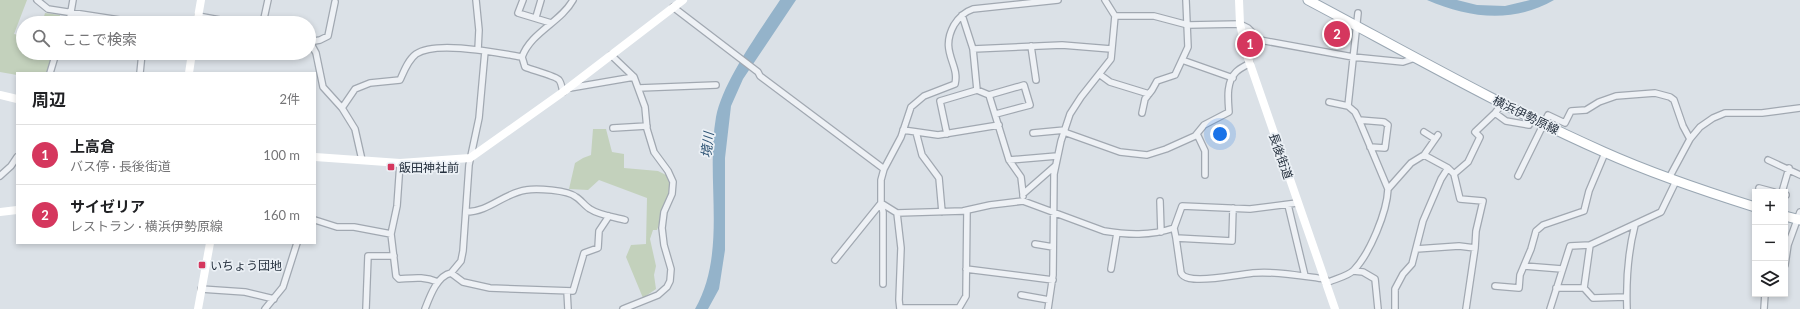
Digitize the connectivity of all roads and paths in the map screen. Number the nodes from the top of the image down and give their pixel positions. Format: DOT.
graph roads {
  1 [pos="37,0"];
  2 [pos="73,0"];
  3 [pos="201,0"];
  4 [pos="268,0"];
  5 [pos="476,0"];
  6 [pos="523,0"];
  7 [pos="541,0"];
  8 [pos="573,0"];
  9 [pos="683,0"];
  10 [pos="1058,0"];
  11 [pos="1105,0"];
  12 [pos="1186,0"];
  13 [pos="1239,0"];
  14 [pos="1308,0"];
  15 [pos="335,2"];
  16 [pos="673,7"];
  17 [pos="71,12"];
  18 [pos="1358,13"];
  19 [pos="962,15"];
  20 [pos="70,16"];
  21 [pos="96,16"];
  22 [pos="199,16"];
  23 [pos="265,16"];
  24 [pos="1115,16"];
  25 [pos="536,17"];
  26 [pos="551,23"];
  27 [pos="1240,24"];
  28 [pos="1188,25"];
  29 [pos="1357,26"];
  30 [pos="316,40"];
  31 [pos="1031,46"];
  32 [pos="973,49"];
  33 [pos="1111,49"];
  34 [pos="478,50"];
  35 [pos="485,51"];
  36 [pos="316,53"];
  37 [pos="611,55"];
  38 [pos="522,57"];
  39 [pos="1353,57"];
  40 [pos="1415,58"];
  41 [pos="54,60"];
  42 [pos="141,60"];
  43 [pos="191,60"];
  44 [pos="1182,60"];
  45 [pos="1250,63"];
  46 [pos="50,72"];
  47 [pos="140,72"];
  48 [pos="189,72"];
  49 [pos="1099,74"];
  50 [pos="634,77"];
  51 [pos="1233,78"];
  52 [pos="1036,80"];
  53 [pos="716,85"];
  54 [pos="639,88"];
  55 [pos="566,90"];
  56 [pos="977,90"];
  57 [pos="1149,94"];
  58 [pos="0,95"];
  59 [pos="989,95"];
  60 [pos="16,99"];
  61 [pos="1329,102"];
  62 [pos="1502,104"];
  63 [pos="1348,106"];
  64 [pos="342,108"];
  65 [pos="1800,108"];
  66 [pos="1142,113"];
  67 [pos="1495,113"];
  68 [pos="996,114"];
  69 [pos="1360,120"];
  70 [pos="1543,124"];
  71 [pos="999,125"];
  72 [pos="1529,125"];
  73 [pos="647,126"];
  74 [pos="613,128"];
  75 [pos="903,130"];
  76 [pos="1064,131"];
  77 [pos="916,132"];
  78 [pos="1424,132"];
  79 [pos="1033,133"];
  80 [pos="947,134"];
  81 [pos="1197,134"];
  82 [pos="1690,139"];
  83 [pos="1370,147"];
  84 [pos="1605,153"];
  85 [pos="1424,155"];
  86 [pos="1057,156"];
  87 [pos="16,158"];
  88 [pos="316,158"];
  89 [pos="470,158"];
  90 [pos="362,160"];
  91 [pos="1009,160"];
  92 [pos="1768,160"];
  93 [pos="400,164"];
  94 [pos="1055,166"];
  95 [pos="1448,168"];
  96 [pos="1789,168"];
  97 [pos="884,169"];
  98 [pos="1454,174"];
  99 [pos="1205,175"];
  100 [pos="1800,175"];
  101 [pos="0,176"];
  102 [pos="1518,176"];
  103 [pos="1673,179"];
  104 [pos="1759,188"];
  105 [pos="1388,189"];
  106 [pos="1763,189"];
  107 [pos="1785,189"];
  108 [pos="1023,194"];
  109 [pos="1023,201"];
  110 [pos="1160,201"];
  111 [pos="881,203"];
  112 [pos="1297,203"];
  113 [pos="1288,205"];
  114 [pos="1752,206"];
  115 [pos="1233,208"];
  116 [pos="16,210"];
  117 [pos="967,210"];
  118 [pos="1054,211"];
  119 [pos="0,212"];
  120 [pos="466,212"];
  121 [pos="942,212"];
  122 [pos="897,213"];
  123 [pos="609,216"];
  124 [pos="1788,216"];
  125 [pos="1799,217"];
  126 [pos="316,220"];
  127 [pos="625,220"];
  128 [pos="1636,225"];
  129 [pos="1174,228"];
  130 [pos="1161,232"];
  131 [pos="1117,233"];
  132 [pos="391,234"];
  133 [pos="1176,238"];
  134 [pos="210,244"];
  135 [pos="297,244"];
  136 [pos="1034,244"];
  137 [pos="1590,245"];
  138 [pos="1053,247"];
  139 [pos="1475,248"];
  140 [pos="1416,249"];
  141 [pos="394,256"];
  142 [pos="835,260"];
  143 [pos="1786,261"];
  144 [pos="1524,266"];
  145 [pos="966,269"];
  146 [pos="1111,269"];
  147 [pos="1562,269"];
  148 [pos="1354,271"];
  149 [pos="451,273"];
  150 [pos="1305,276"];
  151 [pos="1053,280"];
  152 [pos="1325,281"];
  153 [pos="438,282"];
  154 [pos="883,284"];
  155 [pos="1496,286"];
  156 [pos="1556,288"];
  157 [pos="1584,288"];
  158 [pos="201,289"];
  159 [pos="567,291"];
  160 [pos="1021,295"];
  161 [pos="1626,297"];
  162 [pos="1765,297"];
  163 [pos="274,299"];
  164 [pos="1049,300"];
  165 [pos="900,308"];
  166 [pos="959,308"];
  167 [pos="198,309"];
  168 [pos="265,309"];
  169 [pos="366,309"];
  170 [pos="425,309"];
  171 [pos="568,309"];
  172 [pos="623,309"];
  173 [pos="1048,309"];
  174 [pos="1335,309"];
  175 [pos="1378,309"];
  176 [pos="1395,309"];
  177 [pos="1466,309"];
  178 [pos="1550,309"];
  179 [pos="1626,309"];
  180 [pos="1764,309"];
  1 -- 17 [label="street"];
  2 -- 17 [label="street"];
  3 -- 22 [label="street"];
  4 -- 23 [label="street"];
  5 -- 34 [label="street"];
  6 -- 25 [label="street"];
  7 -- 25 [label="street"];
  8 -- 26 [label="street"];
  9 -- 16 [label="street"];
  10 -- 19 [label="street"];
  11 -- 24 [label="street"];
  12 -- 28 [label="street"];
  13 -- 27 [label="street, 長後街道"];
  14 -- 29 [label="main road, 横浜伊勢原線"];
  15 -- 30 [label="street"];
  16 -- 37 [label="street"];
  16 -- 97 [label="street"];
  17 -- 20 [label="street"];
  17 -- 21 [label="street"];
  18 -- 29 [label="street"];
  19 -- 32 [label="street"];
  19 -- 75 [label="street"];
  24 -- 28 [label="street"];
  24 -- 33 [label="street"];
  25 -- 26 [label="street"];
  26 -- 38 [label="street"];
  27 -- 28 [label="street"];
  27 -- 39 [label="street"];
  27 -- 45 [label="street, 長後街道"];
  28 -- 44 [label="street"];
  29 -- 39 [label="street"];
  29 -- 40 [label="main road, 横浜伊勢原線"];
  31 -- 32 [label="street"];
  31 -- 33 [label="street"];
  31 -- 52 [label="street"];
  32 -- 56 [label="street"];
  33 -- 49 [label="street"];
  34 -- 35 [label="street"];
  34 -- 64 [label="street"];
  35 -- 38 [label="street"];
  35 -- 89 [label="street"];
  36 -- 64 [label="street"];
  37 -- 50 [label="street"];
  37 -- 55 [label="street"];
  38 -- 55 [label="street"];
  39 -- 40 [label="street"];
  39 -- 63 [label="street"];
  40 -- 62 [label="main road, 横浜伊勢原線"];
  41 -- 46 [label="street"];
  42 -- 47 [label="street"];
  43 -- 48 [label="street"];
  44 -- 51 [label="street"];
  44 -- 57 [label="street"];
  45 -- 51 [label="street"];
  45 -- 112 [label="street, 長後街道"];
  49 -- 57 [label="street"];
  49 -- 76 [label="street"];
  50 -- 54 [label="street"];
  50 -- 55 [label="street"];
  51 -- 81 [label="street"];
  53 -- 54 [label="street"];
  54 -- 73 [label="street"];
  55 -- 89 [label="street"];
  56 -- 59 [label="street"];
  56 -- 80 [label="street"];
  57 -- 66 [label="street"];
  58 -- 60 [label="street"];
  59 -- 68 [label="street"];
  59 -- 68 [label="street"];
  61 -- 63 [label="street"];
  62 -- 67 [label="street"];
  62 -- 70 [label="main road, 横浜伊勢原線"];
  63 -- 69 [label="street"];
  64 -- 90 [label="street"];
  65 -- 82 [label="street"];
  67 -- 72 [label="street"];
  67 -- 98 [label="street"];
  68 -- 71 [label="street"];
  69 -- 83 [label="street"];
  69 -- 83 [label="street"];
  70 -- 82 [label="street"];
  70 -- 84 [label="main road, 横浜伊勢原線"];
  70 -- 102 [label="street"];
  71 -- 80 [label="street"];
  71 -- 91 [label="street"];
  73 -- 74 [label="street"];
  73 -- 172 [label="street"];
  75 -- 77 [label="street"];
  75 -- 97 [label="street"];
  76 -- 79 [label="street"];
  76 -- 81 [label="street"];
  76 -- 86 [label="street"];
  77 -- 80 [label="street"];
  77 -- 121 [label="street"];
  78 -- 85 [label="street"];
  81 -- 99 [label="street"];
  82 -- 103 [label="street"];
  83 -- 105 [label="street"];
  84 -- 103 [label="main road, 横浜伊勢原線"];
  84 -- 144 [label="street"];
  85 -- 95 [label="street"];
  85 -- 105 [label="street"];
  86 -- 91 [label="street"];
  86 -- 94 [label="street"];
  87 -- 101 [label="street"];
  88 -- 90 [label="street"];
  89 -- 93 [label="street"];
  89 -- 120 [label="street"];
  90 -- 93 [label="street"];
  91 -- 108 [label="street"];
  92 -- 96 [label="street"];
  93 -- 132 [label="street"];
  94 -- 108 [label="street"];
  94 -- 118 [label="street"];
  95 -- 98 [label="street"];
  95 -- 140 [label="street"];
  96 -- 100 [label="street"];
  96 -- 107 [label="street"];
  97 -- 111 [label="street"];
  98 -- 139 [label="street"];
  103 -- 114 [label="main road, 横浜伊勢原線"];
  103 -- 128 [label="street"];
  104 -- 106 [label="street"];
  105 -- 148 [label="street"];
  108 -- 109 [label="street"];
  109 -- 117 [label="street"];
  109 -- 118 [label="street"];
  110 -- 130 [label="street"];
  111 -- 122 [label="street"];
  111 -- 142 [label="street"];
  111 -- 154 [label="street"];
  112 -- 113 [label="street"];
  112 -- 152 [label="street, 長後街道"];
  113 -- 115 [label="street"];
  113 -- 150 [label="street"];
  115 -- 129 [label="street"];
  115 -- 133 [label="street"];
  116 -- 119 [label="street"];
  117 -- 121 [label="street"];
  117 -- 145 [label="street"];
  118 -- 131 [label="street"];
  118 -- 138 [label="street"];
  120 -- 123 [label="street"];
  120 -- 149 [label="street"];
  121 -- 122 [label="street"];
  122 -- 165 [label="street"];
  123 -- 127 [label="street"];
  123 -- 159 [label="street"];
  124 -- 125 [label="main road"];
  125 -- 143 [label="street"];
  126 -- 132 [label="street"];
  128 -- 137 [label="street"];
  128 -- 161 [label="street"];
  129 -- 130 [label="street"];
  129 -- 133 [label="street"];
  130 -- 131 [label="street"];
  131 -- 146 [label="street"];
  132 -- 141 [label="street"];
  133 -- 150 [label="street"];
  134 -- 158 [label="street"];
  135 -- 163 [label="street"];
  136 -- 138 [label="street"];
  137 -- 147 [label="street"];
  137 -- 157 [label="street"];
  138 -- 151 [label="street"];
  139 -- 140 [label="street"];
  139 -- 177 [label="street"];
  140 -- 176 [label="street"];
  141 -- 153 [label="street"];
  141 -- 169 [label="street"];
  144 -- 147 [label="street"];
  144 -- 155 [label="street"];
  145 -- 151 [label="street"];
  145 -- 166 [label="street"];
  147 -- 156 [label="street"];
  148 -- 152 [label="street"];
  148 -- 175 [label="street"];
  149 -- 153 [label="street"];
  149 -- 159 [label="street"];
  150 -- 152 [label="street"];
  151 -- 164 [label="street"];
  152 -- 174 [label="street, 長後街道"];
  153 -- 170 [label="street"];
  156 -- 157 [label="street"];
  156 -- 178 [label="street"];
  157 -- 161 [label="street"];
  158 -- 163 [label="street"];
  158 -- 167 [label="street"];
  159 -- 171 [label="street"];
  160 -- 164 [label="street"];
  161 -- 179 [label="street"];
  162 -- 180 [label="street"];
  163 -- 168 [label="street"];
  164 -- 173 [label="street"];
  165 -- 166 [label="street"];
}
